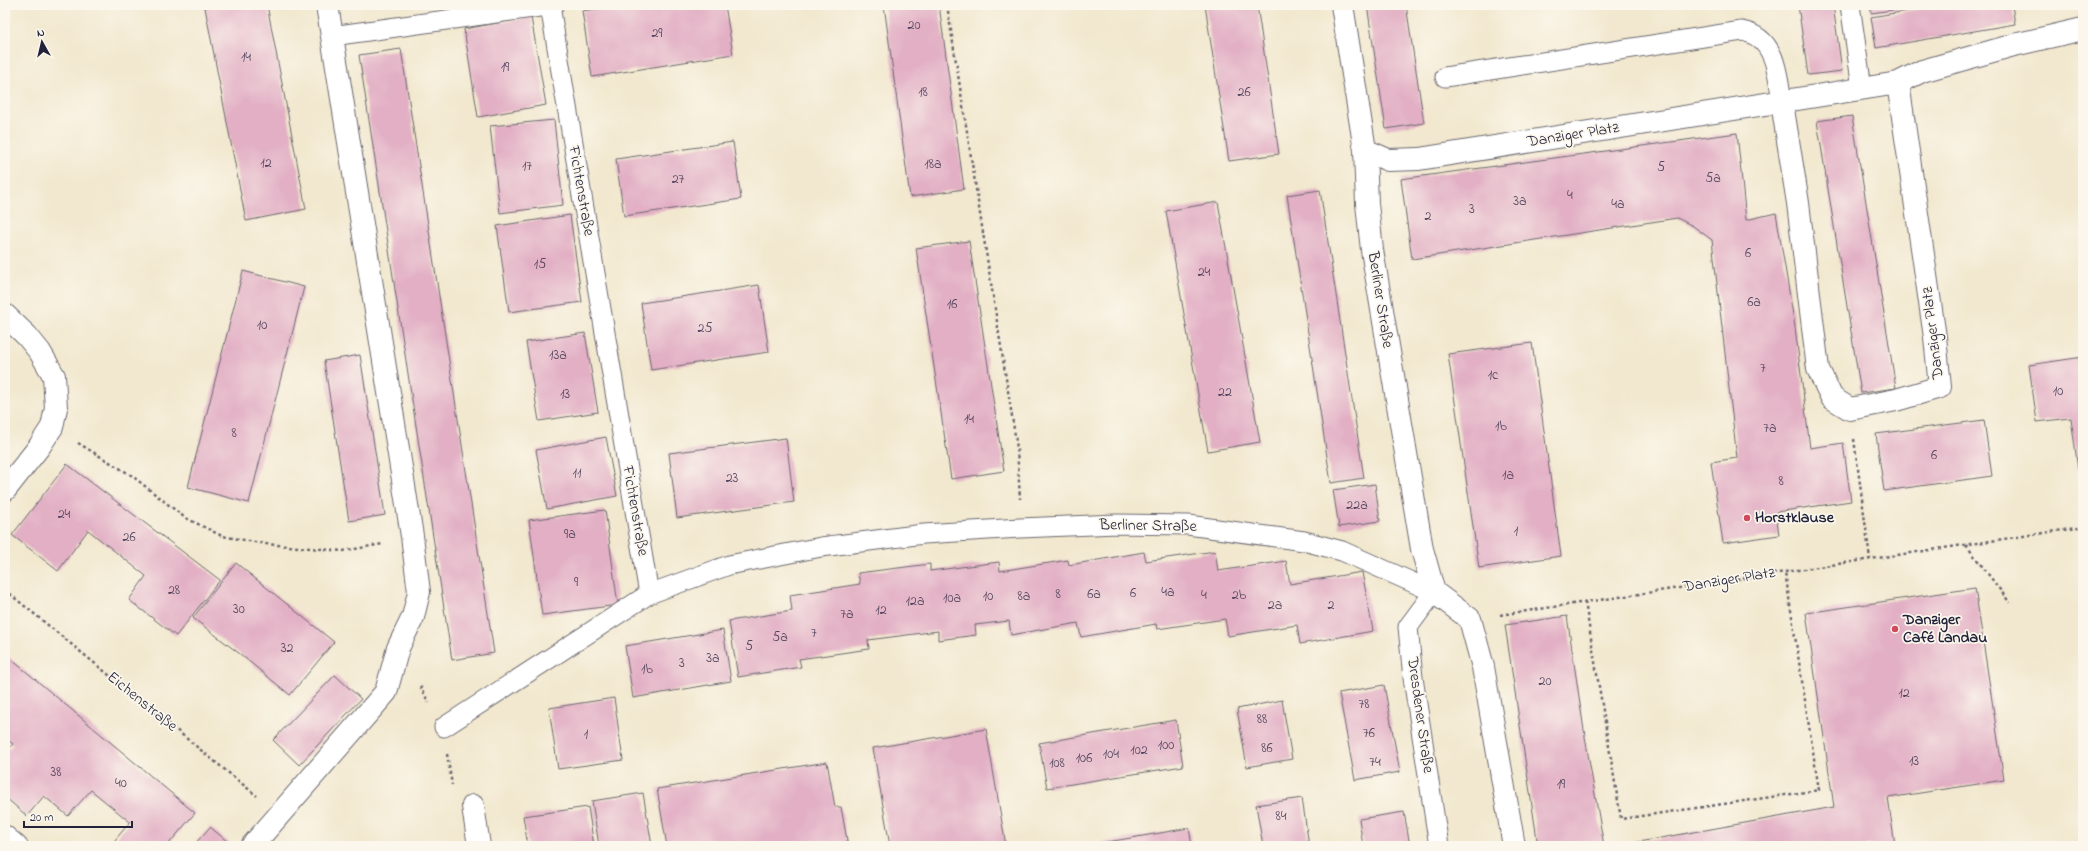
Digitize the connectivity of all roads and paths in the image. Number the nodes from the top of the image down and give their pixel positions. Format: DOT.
graph roads {
  1 [pos="327,5"];
  2 [pos="552,5"];
  3 [pos="947,5"];
  4 [pos="1342,5"];
  5 [pos="1850,5"];
  6 [pos="2083,29"];
  7 [pos="332,36"];
  8 [pos="1444,77"];
  9 [pos="1898,83"];
  10 [pos="1862,88"];
  11 [pos="1782,103"];
  12 [pos="1366,150"];
  13 [pos="5,315"];
  14 [pos="1850,409"];
  15 [pos="52,427"];
  16 [pos="5,490"];
  17 [pos="2083,527"];
  18 [pos="1020,528"];
  19 [pos="412,536"];
  20 [pos="1966,545"];
  21 [pos="1870,559"];
  22 [pos="1785,572"];
  23 [pos="5,590"];
  24 [pos="1434,592"];
  25 [pos="649,594"];
  26 [pos="1585,602"];
  27 [pos="2010,604"];
  28 [pos="1470,619"];
  29 [pos="444,727"];
  30 [pos="473,806"];
  31 [pos="279,815"];
  32 [pos="5,835"];
  33 [pos="18,846"];
  34 [pos="252,846"];
  35 [pos="479,846"];
  36 [pos="1440,846"];
  37 [pos="1514,846"];
  1 -- 7 [label="street"];
  2 -- 7 [label="lane, Fichtenstraße"];
  2 -- 25 [label="lane, Fichtenstraße"];
  3 -- 18 [label="path"];
  4 -- 12 [label="street, Berliner Straße"];
  5 -- 10 [label="lane"];
  6 -- 9 [label="street, Danziger Platz"];
  7 -- 19 [label="street"];
  8 -- 11 [label="lane"];
  9 -- 10 [label="street, Danziger Platz"];
  9 -- 14 [label="street, Danziger Platz"];
  10 -- 11 [label="street, Danziger Platz"];
  11 -- 12 [label="street, Danziger Platz"];
  11 -- 14 [label="street"];
  12 -- 24 [label="street, Berliner Straße"];
  13 -- 15 [label="street"];
  14 -- 21 [label="path"];
  15 -- 16 [label="street"];
  15 -- 19 [label="path"];
  17 -- 20 [label="path, Danziger Platz"];
  18 -- 24 [label="lane, Berliner Straße"];
  18 -- 25 [label="lane, Berliner Straße"];
  19 -- 31 [label="street"];
  20 -- 21 [label="path, Danziger Platz"];
  20 -- 27 [label="path"];
  21 -- 22 [label="path, Danziger Platz"];
  22 -- 26 [label="path, Danziger Platz"];
  22 -- 26 [label="path"];
  23 -- 31 [label="path, Eichenstraße"];
  24 -- 28 [label="street, Berliner Straße"];
  24 -- 36 [label="lane, Dresdener Straße"];
  25 -- 29 [label="lane"];
  26 -- 28 [label="path, Danziger Platz"];
  28 -- 37 [label="street"];
  29 -- 30 [label="path"];
  30 -- 35 [label="street"];
  31 -- 34 [label="street"];
  32 -- 33 [label="lane"];
}
